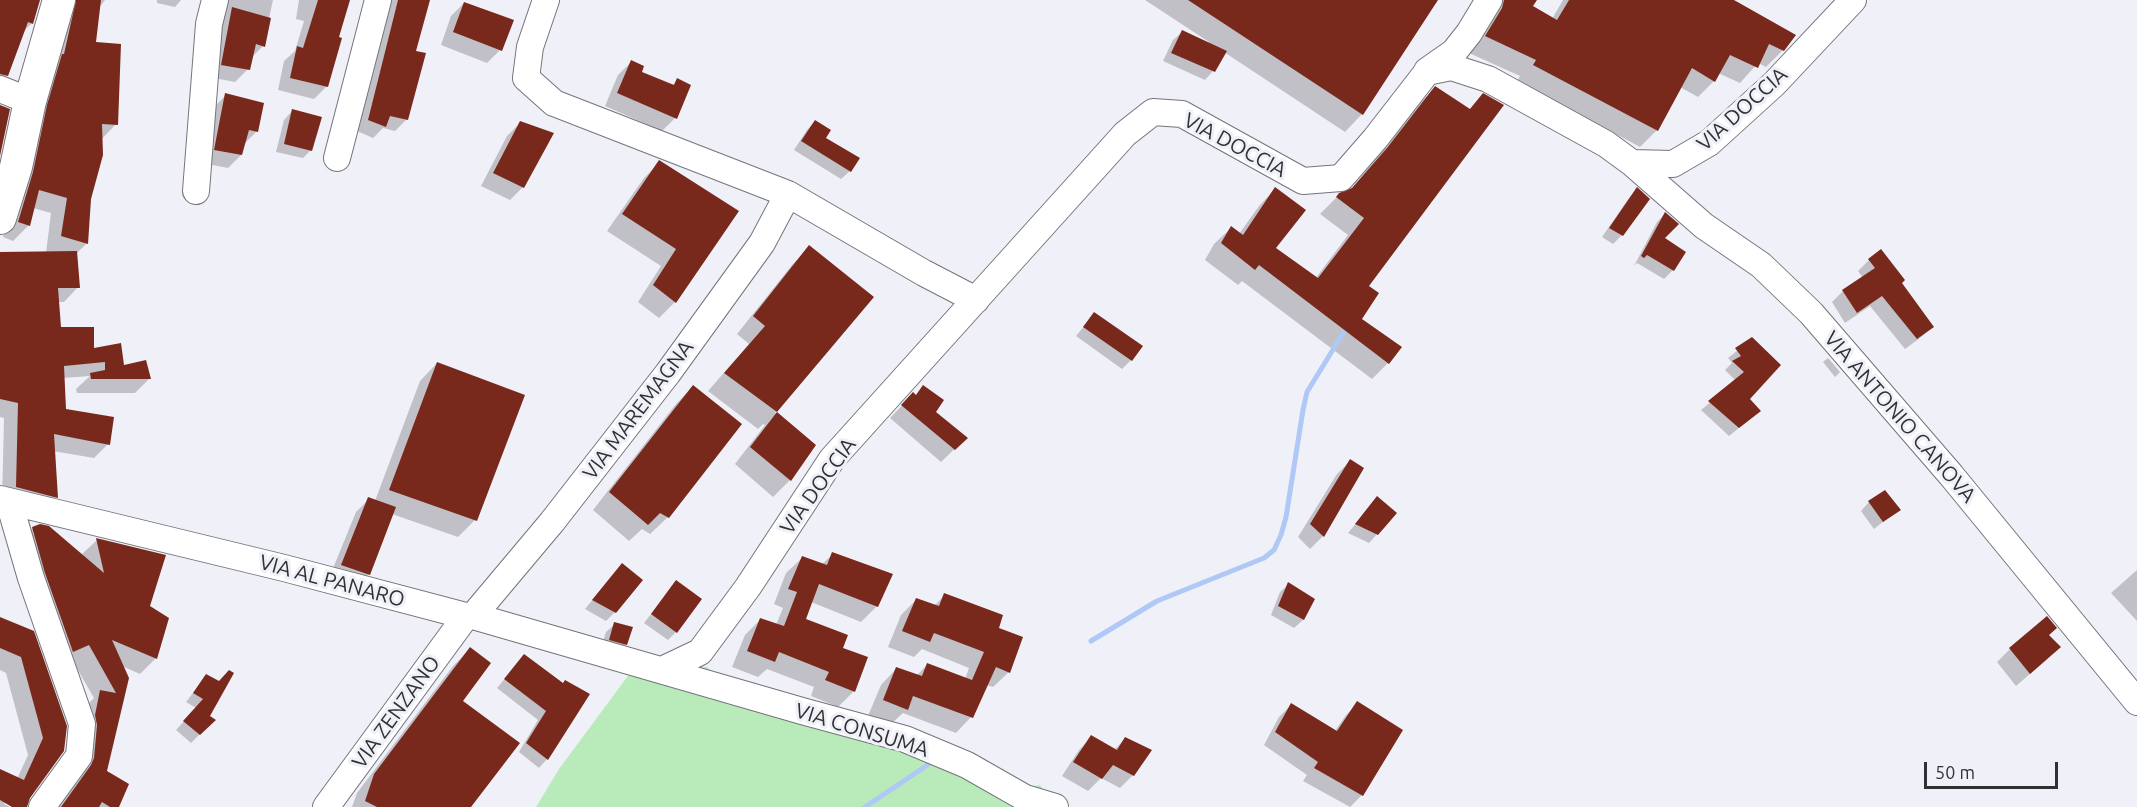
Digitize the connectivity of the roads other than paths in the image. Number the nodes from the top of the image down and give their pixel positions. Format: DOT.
graph roads {
  1 [pos="59,0"];
  2 [pos="215,0"];
  3 [pos="378,0"];
  4 [pos="1489,0"];
  5 [pos="1853,0"];
  6 [pos="541,1"];
  7 [pos="1427,72"];
  8 [pos="0,89"];
  9 [pos="30,101"];
  10 [pos="337,158"];
  11 [pos="1632,163"];
  12 [pos="196,191"];
  13 [pos="788,194"];
  14 [pos="0,218"];
  15 [pos="976,300"];
  16 [pos="5,501"];
  17 [pos="470,616"];
  18 [pos="662,670"];
  19 [pos="2137,702"];
  20 [pos="42,807"];
  21 [pos="326,807"];
  22 [pos="1055,807"];
  1 -- 9 [label="main road"];
  2 -- 12 [label="street"];
  3 -- 10 [label="street"];
  4 -- 7 [label="street, VIA DOCCIA"];
  5 -- 11 [label="street, VIA DOCCIA"];
  6 -- 13 [label="street"];
  7 -- 11 [label="street"];
  7 -- 15 [label="street, VIA DOCCIA"];
  8 -- 9 [label="street"];
  9 -- 14 [label="main road"];
  11 -- 19 [label="street, VIA ANTONIO CANOVA"];
  13 -- 15 [label="street"];
  13 -- 17 [label="street, VIA MAREMAGNA"];
  15 -- 18 [label="street, VIA DOCCIA"];
  16 -- 17 [label="street, VIA AL PANARO"];
  16 -- 20 [label="street"];
  17 -- 18 [label="street, VIA AL PANARO"];
  17 -- 21 [label="street, VIA ZENZANO"];
  18 -- 22 [label="street, VIA CONSUMA"];
}
